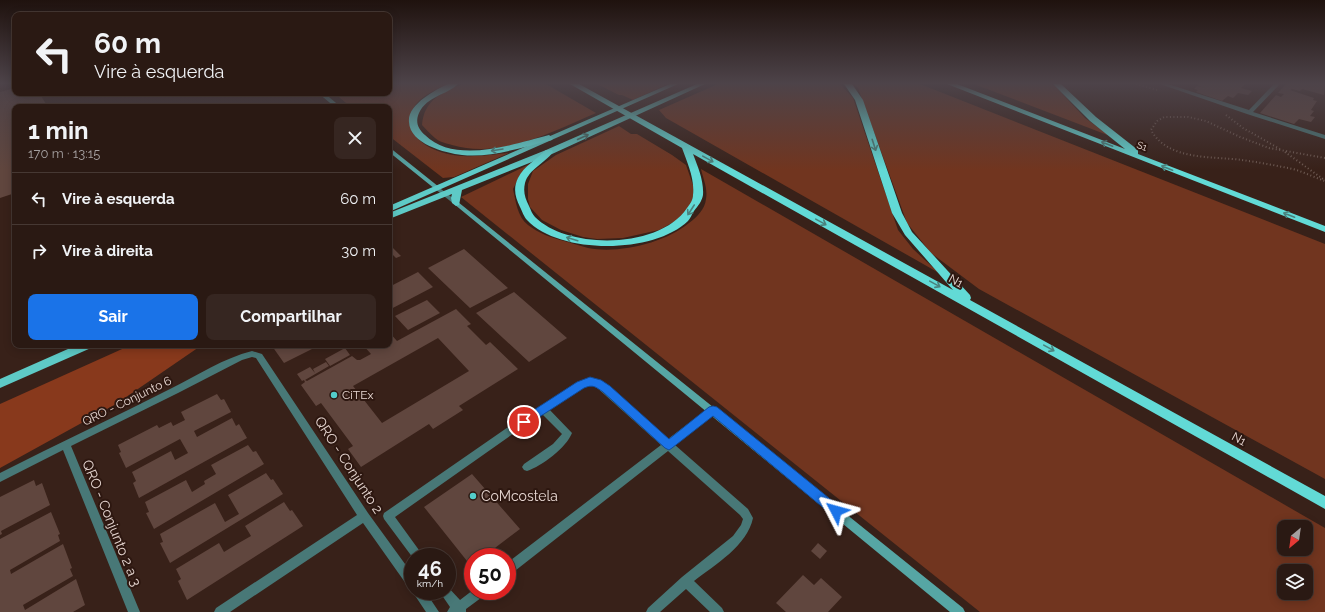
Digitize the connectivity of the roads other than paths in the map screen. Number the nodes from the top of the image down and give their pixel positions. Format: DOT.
graph roads {
  1 [pos="415,113"];
  2 [pos="608,113"];
  3 [pos="626,113"];
  4 [pos="638,113"];
  5 [pos="863,113"];
  6 [pos="1025,113"];
  7 [pos="1086,113"];
  8 [pos="1249,113"];
  9 [pos="1324,135"];
  10 [pos="549,138"];
  11 [pos="686,147"];
  12 [pos="392,151"];
  13 [pos="549,152"];
  14 [pos="1143,158"];
  15 [pos="440,190"];
  16 [pos="458,190"];
  17 [pos="456,203"];
  18 [pos="392,213"];
  19 [pos="1325,229"];
  20 [pos="973,306"];
  21 [pos="80,348"];
  22 [pos="263,361"];
  23 [pos="0,384"];
  24 [pos="543,409"];
  25 [pos="713,410"];
  26 [pos="65,444"];
  27 [pos="669,445"];
  28 [pos="527,467"];
  29 [pos="0,478"];
  30 [pos="1325,503"];
  31 [pos="364,516"];
  32 [pos="412,548"];
  33 [pos="516,563"];
  34 [pos="404,572"];
  35 [pos="686,581"];
  36 [pos="424,600"];
  37 [pos="451,600"];
  38 [pos="470,600"];
  39 [pos="458,611"];
  40 [pos="134,612"];
  41 [pos="220,612"];
  42 [pos="433,612"];
  43 [pos="652,612"];
  44 [pos="718,612"];
  45 [pos="959,612"];
  10 -- 1 [label="highway, one-way"];
  2 -- 10 [label="main road"];
  3 -- 11 [label="highway, N1"];
  13 -- 4 [label="main road, one-way"];
  5 -- 20 [label="highway, one-way"];
  14 -- 6 [label="highway, S1, one-way"];
  7 -- 14 [label="highway"];
  8 -- 9 [label="street"];
  10 -- 15 [label="main road"];
  11 -- 13 [label="highway, one-way"];
  11 -- 20 [label="highway, N1, one-way"];
  12 -- 15 [label="main road"];
  13 -- 16 [label="main road"];
  19 -- 14 [label="highway, S1, one-way"];
  15 -- 16 [label="main road"];
  15 -- 17 [label="street"];
  15 -- 18 [label="main road"];
  16 -- 17 [label="main road"];
  17 -- 25 [label="main road"];
  20 -- 30 [label="highway, N1, one-way"];
  21 -- 23 [label="main road"];
  22 -- 26 [label="street, QRO - Conjunto 6"];
  22 -- 31 [label="street, QRO - Conjunto 2"];
  24 -- 27 [label="street"];
  24 -- 28 [label="street"];
  24 -- 32 [label="street"];
  25 -- 27 [label="street"];
  25 -- 45 [label="main road"];
  26 -- 29 [label="street, QRO - Conjunto 6"];
  26 -- 40 [label="street, QRO - Conjunto 2 a 3"];
  27 -- 33 [label="street"];
  27 -- 35 [label="street"];
  31 -- 34 [label="street, QRO - Conjunto 2"];
  31 -- 41 [label="street"];
  35 -- 43 [label="street"];
  35 -- 44 [label="street"];
  36 -- 42 [label="street"];
  37 -- 39 [label="street"];
  38 -- 39 [label="street"];
}
